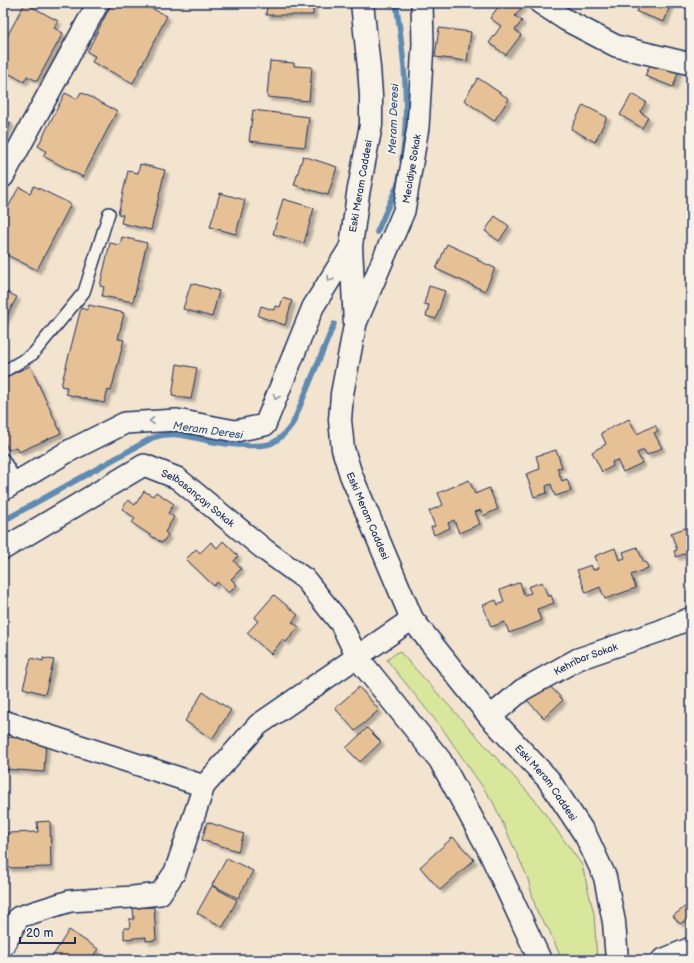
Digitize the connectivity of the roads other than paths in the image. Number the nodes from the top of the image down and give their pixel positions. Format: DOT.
graph roads {
  1 [pos="98,3"];
  2 [pos="362,3"];
  3 [pos="422,3"];
  4 [pos="540,3"];
  5 [pos="691,64"];
  6 [pos="3,177"];
  7 [pos="108,213"];
  8 [pos="350,246"];
  9 [pos="355,325"];
  10 [pos="3,372"];
  11 [pos="3,459"];
  12 [pos="10,486"];
  13 [pos="3,549"];
  14 [pos="691,618"];
  15 [pos="412,619"];
  16 [pos="357,657"];
  17 [pos="490,717"];
  18 [pos="3,721"];
  19 [pos="204,786"];
  20 [pos="5,939"];
  21 [pos="691,948"];
  22 [pos="540,960"];
  23 [pos="617,960"];
  24 [pos="662,960"];
  1 -- 6 [label="street"];
  2 -- 8 [label="street, Eski Meram Caddesi"];
  3 -- 9 [label="street, Mecidiye Sokak"];
  4 -- 5 [label="street"];
  7 -- 10 [label="lane"];
  8 -- 9 [label="street, Eski Meram Caddesi"];
  8 -- 12 [label="street, one-way"];
  9 -- 15 [label="street, Eski Meram Caddesi"];
  11 -- 12 [label="lane"];
  13 -- 16 [label="street, Selbasançayı Sokak"];
  14 -- 17 [label="street, Kehribar Sokak"];
  15 -- 16 [label="street"];
  15 -- 17 [label="street, Eski Meram Caddesi"];
  16 -- 19 [label="street"];
  16 -- 22 [label="street"];
  17 -- 23 [label="street, Eski Meram Caddesi"];
  18 -- 19 [label="street"];
  19 -- 20 [label="street"];
  21 -- 24 [label="street"];
}
